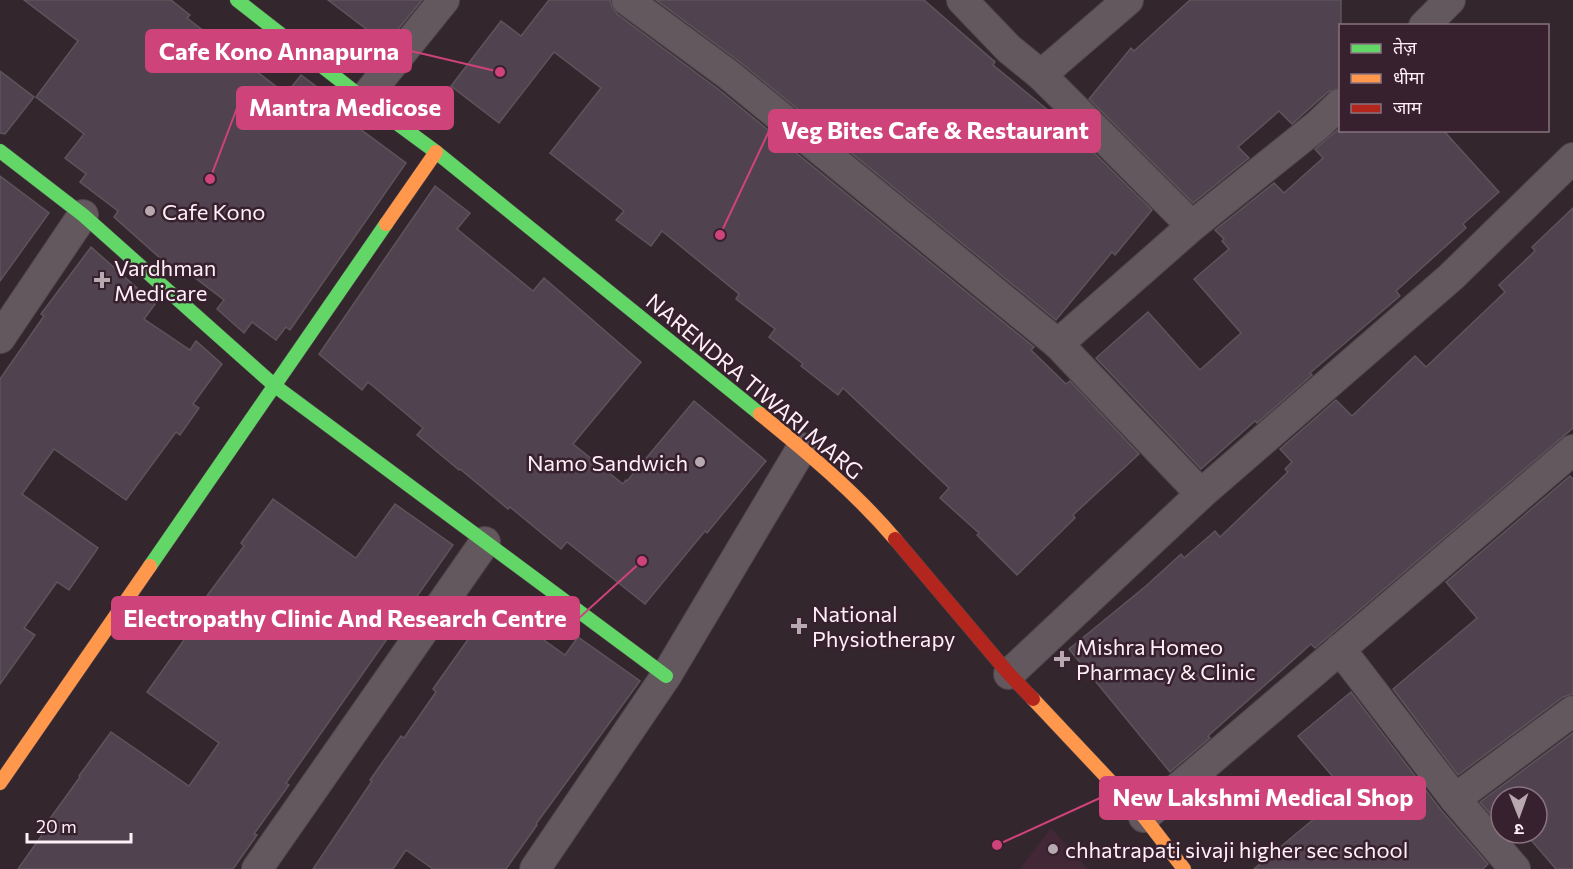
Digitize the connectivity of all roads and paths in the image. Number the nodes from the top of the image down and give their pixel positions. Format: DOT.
graph roads {
  1 [pos="237,0"];
  2 [pos="444,0"];
  3 [pos="627,0"];
  4 [pos="962,0"];
  5 [pos="1128,0"];
  6 [pos="1450,0"];
  7 [pos="1426,24"];
  8 [pos="1041,75"];
  9 [pos="364,99"];
  10 [pos="1339,106"];
  11 [pos="0,151"];
  12 [pos="436,152"];
  13 [pos="1573,158"];
  14 [pos="83,215"];
  15 [pos="1192,226"];
  16 [pos="0,338"];
  17 [pos="1058,344"];
  18 [pos="275,386"];
  19 [pos="802,448"];
  20 [pos="1572,454"];
  21 [pos="1201,494"];
  22 [pos="485,542"];
  23 [pos="1340,649"];
  24 [pos="1009,674"];
  25 [pos="666,676"];
  26 [pos="1573,711"];
  27 [pos="0,783"];
  28 [pos="1455,799"];
  29 [pos="1144,817"];
  30 [pos="256,869"];
  31 [pos="535,869"];
  32 [pos="1184,869"];
  33 [pos="1515,869"];
  1 -- 9 [label="street, NARENDRA TIWARI MARG"];
  2 -- 9 [label="street"];
  3 -- 17 [label="street"];
  4 -- 8 [label="street"];
  5 -- 8 [label="street"];
  6 -- 7 [label="street"];
  8 -- 15 [label="street"];
  9 -- 12 [label="street, NARENDRA TIWARI MARG"];
  10 -- 15 [label="street"];
  11 -- 14 [label="street"];
  12 -- 18 [label="street"];
  12 -- 19 [label="street, NARENDRA TIWARI MARG"];
  13 -- 21 [label="street"];
  14 -- 16 [label="street"];
  14 -- 18 [label="street"];
  15 -- 17 [label="street"];
  17 -- 21 [label="street"];
  18 -- 22 [label="street"];
  18 -- 27 [label="street"];
  19 -- 24 [label="street, NARENDRA TIWARI MARG"];
  19 -- 25 [label="street"];
  20 -- 23 [label="street"];
  21 -- 24 [label="street"];
  22 -- 25 [label="street"];
  22 -- 30 [label="street"];
  23 -- 28 [label="street"];
  23 -- 29 [label="street"];
  24 -- 29 [label="street, NARENDRA TIWARI MARG"];
  25 -- 31 [label="street"];
  26 -- 28 [label="street"];
  28 -- 33 [label="street"];
  29 -- 32 [label="street, NARENDRA TIWARI MARG"];
}
